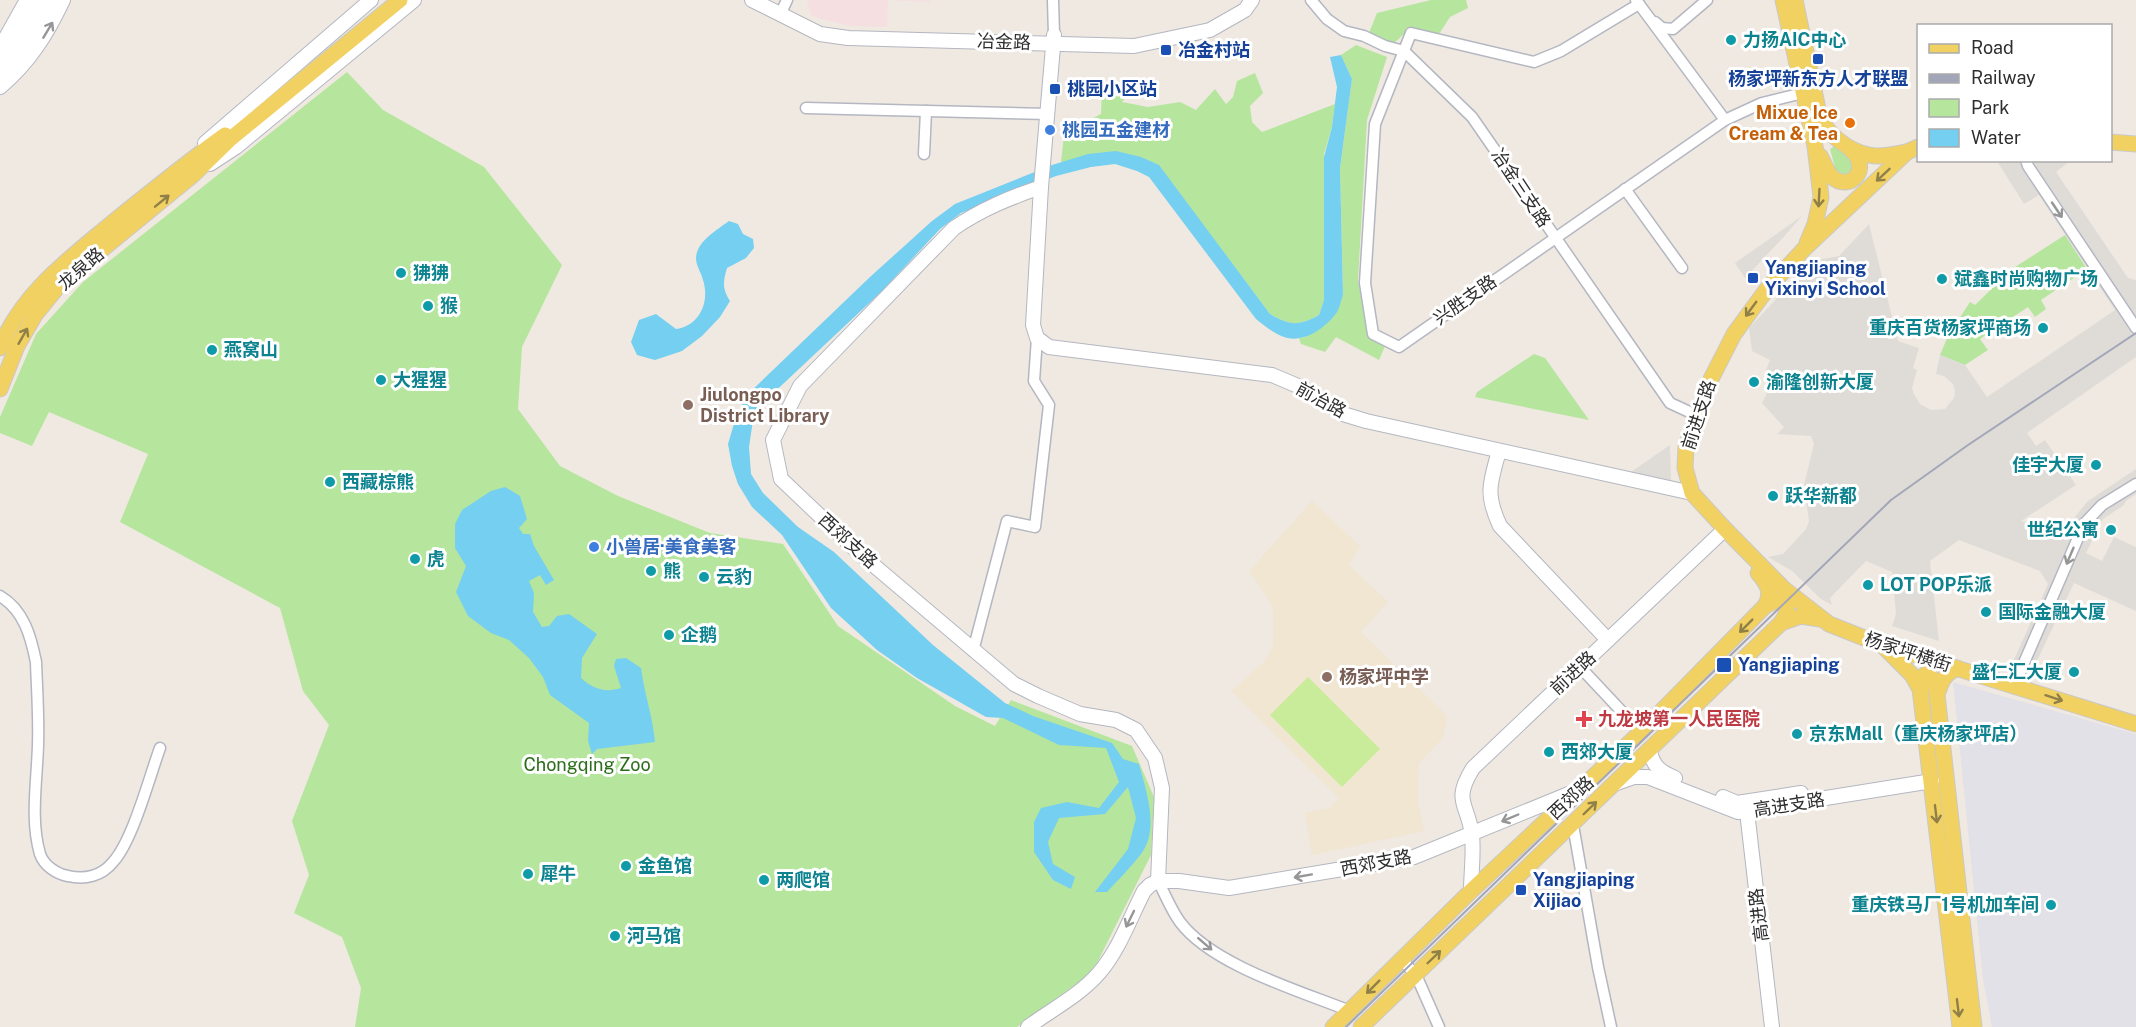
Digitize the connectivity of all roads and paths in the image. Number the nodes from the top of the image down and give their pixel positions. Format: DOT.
graph roads {
  1 [pos="27,0"];
  2 [pos="38,0"];
  3 [pos="49,0"];
  4 [pos="63,0"];
  5 [pos="371,0"];
  6 [pos="386,0"];
  7 [pos="400,0"];
  8 [pos="414,0"];
  9 [pos="752,0"];
  10 [pos="769,0"];
  11 [pos="1053,0"];
  12 [pos="1242,0"];
  13 [pos="1252,0"];
  14 [pos="1311,0"];
  15 [pos="1707,0"];
  16 [pos="1783,0"];
  17 [pos="1795,0"];
  18 [pos="1637,2"];
  19 [pos="784,7"];
  20 [pos="1649,17"];
  21 [pos="1054,39"];
  22 [pos="0,48"];
  23 [pos="1404,51"];
  24 [pos="0,62"];
  25 [pos="0,80"];
  26 [pos="0,87"];
  27 [pos="1803,93"];
  28 [pos="806,108"];
  29 [pos="926,111"];
  30 [pos="1048,114"];
  31 [pos="1725,120"];
  32 [pos="2112,142"];
  33 [pos="2136,144"];
  34 [pos="1846,145"];
  35 [pos="1815,146"];
  36 [pos="1913,149"];
  37 [pos="924,154"];
  38 [pos="2027,162"];
  39 [pos="189,170"];
  40 [pos="1041,188"];
  41 [pos="1625,189"];
  42 [pos="1555,238"];
  43 [pos="1804,248"];
  44 [pos="1682,268"];
  45 [pos="2136,328"];
  46 [pos="1037,338"];
  47 [pos="0,348"];
  48 [pos="0,389"];
  49 [pos="1696,415"];
  50 [pos="1499,451"];
  51 [pos="2136,484"];
  52 [pos="1692,493"];
  53 [pos="1725,529"];
  54 [pos="0,596"];
  55 [pos="1766,606"];
  56 [pos="1820,619"];
  57 [pos="1781,623"];
  58 [pos="1608,640"];
  59 [pos="1882,645"];
  60 [pos="973,651"];
  61 [pos="1580,667"];
  62 [pos="1957,668"];
  63 [pos="2014,686"];
  64 [pos="1920,689"];
  65 [pos="1937,696"];
  66 [pos="2136,724"];
  67 [pos="1641,732"];
  68 [pos="159,748"];
  69 [pos="1650,751"];
  70 [pos="1931,777"];
  71 [pos="1617,783"];
  72 [pos="1583,788"];
  73 [pos="1742,807"];
  74 [pos="1772,808"];
  75 [pos="1573,825"];
  76 [pos="1472,834"];
  77 [pos="1750,844"];
  78 [pos="1158,881"];
  79 [pos="1471,891"];
  80 [pos="1401,959"];
  81 [pos="1416,975"];
  82 [pos="1350,1011"];
  83 [pos="1028,1027"];
  84 [pos="1333,1027"];
  85 [pos="1361,1027"];
  86 [pos="1439,1027"];
  87 [pos="1611,1027"];
  88 [pos="1763,1027"];
  89 [pos="1772,1027"];
  90 [pos="1960,1027"];
  91 [pos="1974,1027"];
  1 -- 22 [label="street"];
  2 -- 24 [label="street"];
  3 -- 25 [label="street"];
  26 -- 4 [label="street, one-way"];
  5 -- 39 [label="street"];
  6 -- 39 [label="main road"];
  7 -- 39 [label="main road"];
  8 -- 39 [label="street"];
  9 -- 19 [label="street, 冶金路"];
  10 -- 19 [label="street, 冶金路"];
  11 -- 21 [label="street"];
  12 -- 21 [label="street, 冶金路"];
  13 -- 21 [label="street, 冶金路"];
  14 -- 23 [label="street, 冶金三支路"];
  15 -- 20 [label="street"];
  16 -- 27 [label="main road"];
  17 -- 34 [label="main road"];
  18 -- 20 [label="street"];
  18 -- 23 [label="street"];
  19 -- 21 [label="street, 冶金路"];
  20 -- 31 [label="street"];
  21 -- 30 [label="street"];
  23 -- 42 [label="street, 冶金三支路"];
  23 -- 42 [label="street, 兴胜支路"];
  27 -- 31 [label="street, 兴胜支路"];
  27 -- 35 [label="main road"];
  28 -- 29 [label="street"];
  29 -- 30 [label="street"];
  29 -- 37 [label="street"];
  30 -- 40 [label="street"];
  31 -- 41 [label="street, 兴胜支路"];
  32 -- 33 [label="main road"];
  34 -- 35 [label="main road"];
  34 -- 36 [label="main road"];
  35 -- 43 [label="main road, one-way"];
  36 -- 43 [label="main road, 前进支路, one-way"];
  38 -- 45 [label="street, one-way"];
  39 -- 47 [label="main road, 龙泉路"];
  48 -- 39 [label="main road, 龙泉路, one-way"];
  40 -- 46 [label="street"];
  40 -- 60 [label="street, 西郊支路"];
  41 -- 42 [label="street, 兴胜支路"];
  41 -- 44 [label="street"];
  42 -- 49 [label="street, 冶金三支路"];
  43 -- 49 [label="main road, 前进支路, one-way"];
  46 -- 50 [label="street, 前冶路"];
  46 -- 60 [label="street"];
  49 -- 52 [label="main road, 前进支路"];
  50 -- 52 [label="street, 前冶路"];
  50 -- 58 [label="street"];
  51 -- 63 [label="street, one-way"];
  52 -- 53 [label="main road, 前进支路"];
  53 -- 55 [label="main road"];
  53 -- 56 [label="main road, 前进支路"];
  53 -- 58 [label="street, 前进路"];
  54 -- 68 [label="street"];
  55 -- 57 [label="main road"];
  55 -- 67 [label="main road, 西郊路, one-way"];
  56 -- 57 [label="main road"];
  56 -- 59 [label="main road, 杨家坪横街"];
  57 -- 69 [label="main road, 西郊路"];
  58 -- 61 [label="street, 前进路"];
  59 -- 62 [label="main road, 杨家坪横街"];
  59 -- 64 [label="main road"];
  60 -- 78 [label="street, 西郊支路"];
  61 -- 67 [label="street"];
  61 -- 76 [label="street, 前进路"];
  62 -- 63 [label="main road, 杨家坪横街"];
  62 -- 65 [label="main road"];
  63 -- 66 [label="main road, 杨家坪横街, one-way"];
  64 -- 65 [label="main road"];
  64 -- 70 [label="main road"];
  65 -- 91 [label="main road"];
  67 -- 72 [label="main road, 西郊路"];
  69 -- 71 [label="main road, 西郊路"];
  69 -- 73 [label="street, 高进支路"];
  70 -- 73 [label="street, 高进支路"];
  70 -- 74 [label="street, 高进支路"];
  70 -- 90 [label="main road, one-way"];
  71 -- 73 [label="street, 高进支路"];
  75 -- 71 [label="main road, 西郊路, one-way"];
  72 -- 76 [label="street, 西郊支路, one-way"];
  72 -- 79 [label="main road, 西郊路"];
  73 -- 74 [label="street, 高进支路"];
  73 -- 77 [label="street, 高进路"];
  73 -- 88 [label="street, 高进路"];
  74 -- 77 [label="street"];
  81 -- 75 [label="main road, 西郊路, one-way"];
  75 -- 87 [label="street"];
  76 -- 78 [label="street, 西郊支路, one-way"];
  76 -- 79 [label="street"];
  77 -- 89 [label="street, 高进路"];
  78 -- 82 [label="street, one-way"];
  78 -- 83 [label="street, one-way"];
  79 -- 80 [label="main road, 西郊路"];
  80 -- 81 [label="street"];
  80 -- 82 [label="main road, 西郊路, one-way"];
  81 -- 85 [label="main road, 西郊路"];
  81 -- 86 [label="street"];
  82 -- 84 [label="main road, 西郊路"];
}
